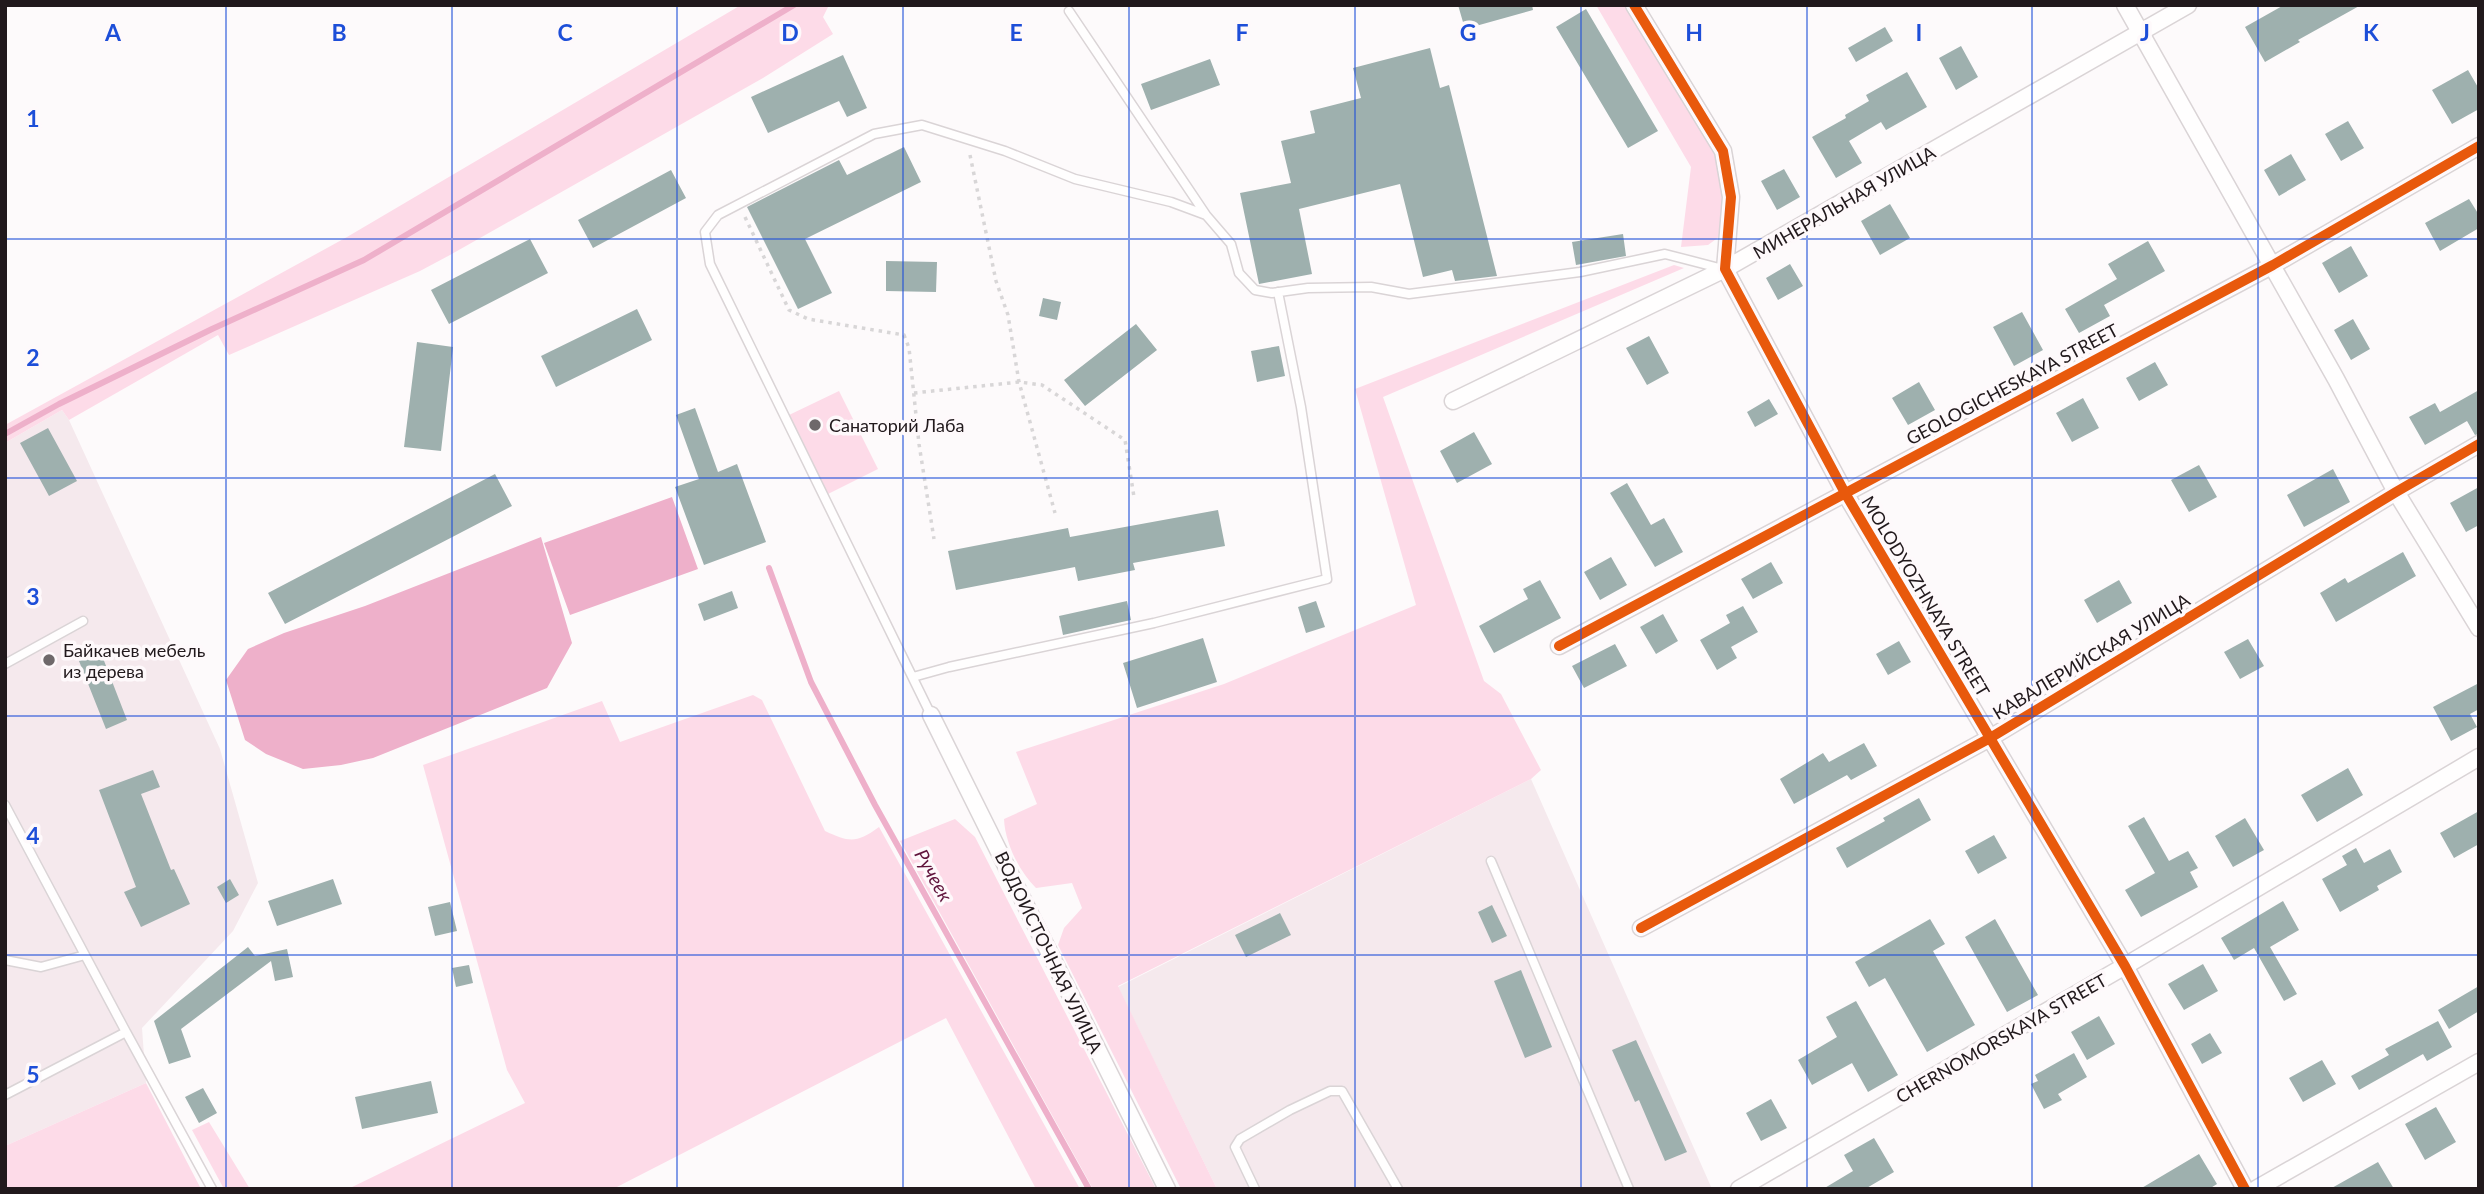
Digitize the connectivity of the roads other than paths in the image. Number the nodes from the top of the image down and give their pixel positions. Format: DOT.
graph roads {
  1 [pos="2125,5"];
  2 [pos="2188,5"];
  3 [pos="1637,6"];
  4 [pos="1069,11"];
  5 [pos="2142,33"];
  6 [pos="2479,146"];
  7 [pos="1206,215"];
  8 [pos="2273,265"];
  9 [pos="1725,270"];
  10 [pos="1278,292"];
  11 [pos="1453,401"];
  12 [pos="2479,444"];
  13 [pos="2396,492"];
  14 [pos="1845,493"];
  15 [pos="83,621"];
  16 [pos="2479,628"];
  17 [pos="1559,646"];
  18 [pos="5,664"];
  19 [pos="913,677"];
  20 [pos="932,715"];
  21 [pos="1990,738"];
  22 [pos="2479,757"];
  23 [pos="5,805"];
  24 [pos="16,825"];
  25 [pos="5,830"];
  26 [pos="1491,861"];
  27 [pos="1641,928"];
  28 [pos="85,955"];
  29 [pos="5,960"];
  30 [pos="2125,966"];
  31 [pos="126,1032"];
  32 [pos="2479,1062"];
  33 [pos="5,1095"];
  34 [pos="212,1189"];
  35 [pos="1167,1189"];
  36 [pos="1255,1189"];
  37 [pos="1398,1189"];
  38 [pos="1629,1189"];
  39 [pos="1739,1189"];
  40 [pos="2245,1189"];
  41 [pos="2256,1189"];
  1 -- 5 [label="street"];
  2 -- 5 [label="street, МИНЕРАЛЬНАЯ УЛИЦА"];
  3 -- 9 [label="street"];
  4 -- 7 [label="lane"];
  5 -- 8 [label="street"];
  5 -- 9 [label="street, МИНЕРАЛЬНАЯ УЛИЦА"];
  6 -- 8 [label="street, GEOLOGICHESKAYA STREET"];
  7 -- 10 [label="lane"];
  7 -- 19 [label="lane"];
  8 -- 13 [label="street"];
  8 -- 14 [label="street, GEOLOGICHESKAYA STREET"];
  9 -- 10 [label="lane"];
  9 -- 11 [label="street, МИНЕРАЛЬНАЯ УЛИЦА"];
  9 -- 14 [label="street, MOLODYOZHNAYA STREET"];
  10 -- 19 [label="lane"];
  12 -- 13 [label="street, КАВАЛЕРИЙСКАЯ УЛИЦА"];
  13 -- 16 [label="street"];
  13 -- 21 [label="street, КАВАЛЕРИЙСКАЯ УЛИЦА"];
  14 -- 17 [label="street, GEOLOGICHESKAYA STREET"];
  14 -- 21 [label="street, MOLODYOZHNAYA STREET"];
  15 -- 18 [label="lane"];
  19 -- 20 [label="lane"];
  20 -- 35 [label="street, ВОДОИСТОЧНАЯ УЛИЦА"];
  21 -- 27 [label="street, КАВАЛЕРИЙСКАЯ УЛИЦА"];
  21 -- 30 [label="street, MOLODYOZHNAYA STREET"];
  22 -- 30 [label="street, CHERNOMORSKAYA STREET"];
  23 -- 24 [label="lane"];
  24 -- 25 [label="lane"];
  24 -- 28 [label="lane"];
  26 -- 38 [label="lane"];
  28 -- 29 [label="lane"];
  28 -- 31 [label="lane"];
  30 -- 39 [label="street, CHERNOMORSKAYA STREET"];
  30 -- 40 [label="street, MOLODYOZHNAYA STREET"];
  31 -- 33 [label="lane"];
  31 -- 34 [label="lane"];
  32 -- 41 [label="street"];
  36 -- 37 [label="lane"];
}
